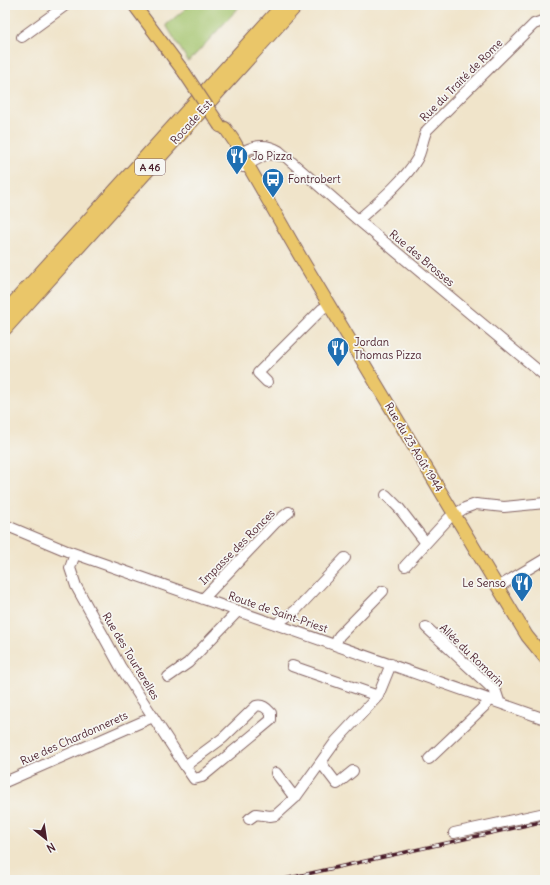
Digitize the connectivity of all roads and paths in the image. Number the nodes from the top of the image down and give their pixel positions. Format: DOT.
graph roads {
  1 [pos="66,5"];
  2 [pos="134,5"];
  3 [pos="283,5"];
  4 [pos="296,5"];
  5 [pos="545,20"];
  6 [pos="22,37"];
  7 [pos="239,154"];
  8 [pos="284,156"];
  9 [pos="246,166"];
  10 [pos="358,220"];
  11 [pos="329,305"];
  12 [pos="5,313"];
  13 [pos="5,328"];
  14 [pos="544,374"];
  15 [pos="267,382"];
  16 [pos="386,495"];
  17 [pos="545,503"];
  18 [pos="289,512"];
  19 [pos="454,514"];
  20 [pos="5,525"];
  21 [pos="426,543"];
  22 [pos="76,554"];
  23 [pos="345,558"];
  24 [pos="545,559"];
  25 [pos="405,566"];
  26 [pos="498,587"];
  27 [pos="383,591"];
  28 [pos="203,599"];
  29 [pos="238,611"];
  30 [pos="278,625"];
  31 [pos="426,627"];
  32 [pos="527,636"];
  33 [pos="335,645"];
  34 [pos="545,650"];
  35 [pos="545,658"];
  36 [pos="391,664"];
  37 [pos="292,666"];
  38 [pos="168,677"];
  39 [pos="378,696"];
  40 [pos="495,700"];
  41 [pos="153,716"];
  42 [pos="545,719"];
  43 [pos="429,759"];
  44 [pos="321,763"];
  45 [pos="185,766"];
  46 [pos="353,771"];
  47 [pos="276,773"];
  48 [pos="5,782"];
  49 [pos="295,798"];
  50 [pos="545,813"];
  51 [pos="249,819"];
  52 [pos="454,834"];
  1 -- 6 [label="street"];
  2 -- 7 [label="main road, Rue du 23 Août 1944, bridge"];
  3 -- 12 [label="highway, Rocade Est / A 46"];
  4 -- 13 [label="highway, Rocade Est / A 46"];
  5 -- 10 [label="street, Rue du Traité de Rome"];
  7 -- 8 [label="street, Rue des Brosses"];
  7 -- 9 [label="main road, Rue du 23 Août 1944"];
  8 -- 9 [label="street"];
  8 -- 10 [label="street, Rue des Brosses"];
  9 -- 11 [label="main road, Rue du 23 Août 1944"];
  10 -- 14 [label="street, Rue des Brosses"];
  11 -- 15 [label="street"];
  11 -- 19 [label="main road, Rue du 23 Août 1944"];
  16 -- 21 [label="street"];
  17 -- 19 [label="street"];
  18 -- 28 [label="street, Impasse des Ronces"];
  19 -- 21 [label="street"];
  19 -- 26 [label="main road, Rue du 23 Août 1944"];
  20 -- 22 [label="street, Route de Saint-Priest"];
  21 -- 25 [label="street"];
  22 -- 28 [label="street, Route de Saint-Priest"];
  22 -- 41 [label="street, Rue des Tourterelles"];
  23 -- 30 [label="street"];
  24 -- 26 [label="street"];
  26 -- 32 [label="main road, Rue du 23 Août 1944"];
  27 -- 33 [label="street"];
  28 -- 29 [label="street, Route de Saint-Priest"];
  29 -- 30 [label="street, Route de Saint-Priest"];
  29 -- 38 [label="street"];
  30 -- 33 [label="street, Route de Saint-Priest"];
  31 -- 40 [label="street, Allée du Romarin"];
  32 -- 34 [label="main road, Rue du 23 Août 1944"];
  32 -- 35 [label="main road, Rue du 23 Août 1944"];
  33 -- 36 [label="street, Route de Saint-Priest"];
  36 -- 39 [label="street"];
  36 -- 40 [label="street, Route de Saint-Priest"];
  37 -- 39 [label="street"];
  39 -- 44 [label="street"];
  40 -- 42 [label="street, Route de Saint-Priest"];
  40 -- 43 [label="street"];
  41 -- 45 [label="street, Rue des Tourterelles"];
  41 -- 48 [label="street, Rue des Chardonnerets"];
  44 -- 46 [label="street"];
  44 -- 49 [label="street"];
  45 -- 45 [label="street, Rue des Tourterelles"];
  47 -- 49 [label="street"];
  49 -- 51 [label="street"];
  50 -- 52 [label="street"];
}
